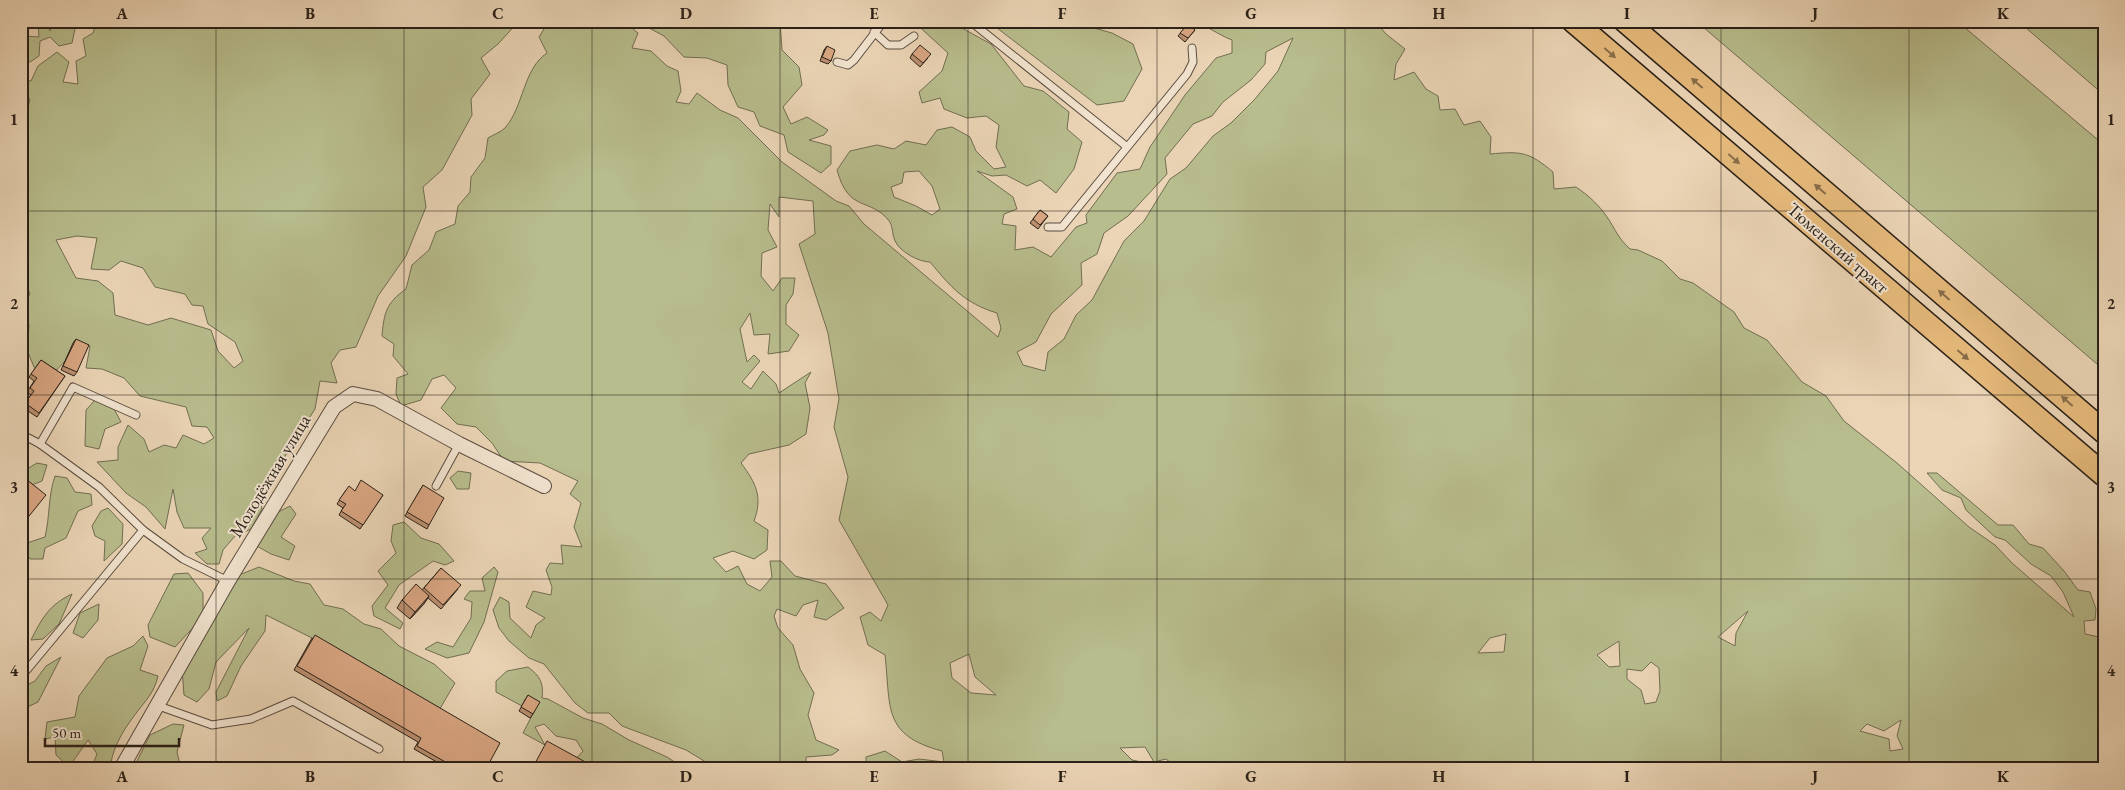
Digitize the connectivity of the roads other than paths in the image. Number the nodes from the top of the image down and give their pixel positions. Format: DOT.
graph roads {
  1 [pos="884,21"];
  2 [pos="970,21"];
  3 [pos="1573,21"];
  4 [pos="1625,21"];
  5 [pos="874,32"];
  6 [pos="914,36"];
  7 [pos="1192,48"];
  8 [pos="837,62"];
  9 [pos="1126,146"];
  10 [pos="1048,227"];
  11 [pos="136,415"];
  12 [pos="2104,432"];
  13 [pos="21,434"];
  14 [pos="40,444"];
  15 [pos="459,444"];
  16 [pos="2104,475"];
  17 [pos="436,486"];
  18 [pos="544,486"];
  19 [pos="143,530"];
  20 [pos="228,581"];
  21 [pos="21,677"];
  22 [pos="156,705"];
  23 [pos="379,749"];
  24 [pos="121,769"];
  1 -- 5 [label="lane"];
  2 -- 9 [label="lane"];
  3 -- 16 [label="main road, Тюменский тракт, one-way"];
  12 -- 4 [label="main road, Тюменский тракт, one-way"];
  5 -- 6 [label="lane"];
  5 -- 8 [label="lane"];
  7 -- 9 [label="lane"];
  9 -- 10 [label="lane"];
  11 -- 14 [label="lane"];
  13 -- 14 [label="lane"];
  14 -- 19 [label="lane"];
  15 -- 17 [label="lane"];
  15 -- 18 [label="street, Молодёжная улица"];
  15 -- 20 [label="street, Молодёжная улица"];
  19 -- 20 [label="lane"];
  19 -- 21 [label="lane"];
  20 -- 22 [label="street, Молодёжная улица"];
  22 -- 23 [label="lane"];
  22 -- 24 [label="street, Молодёжная улица"];
}
